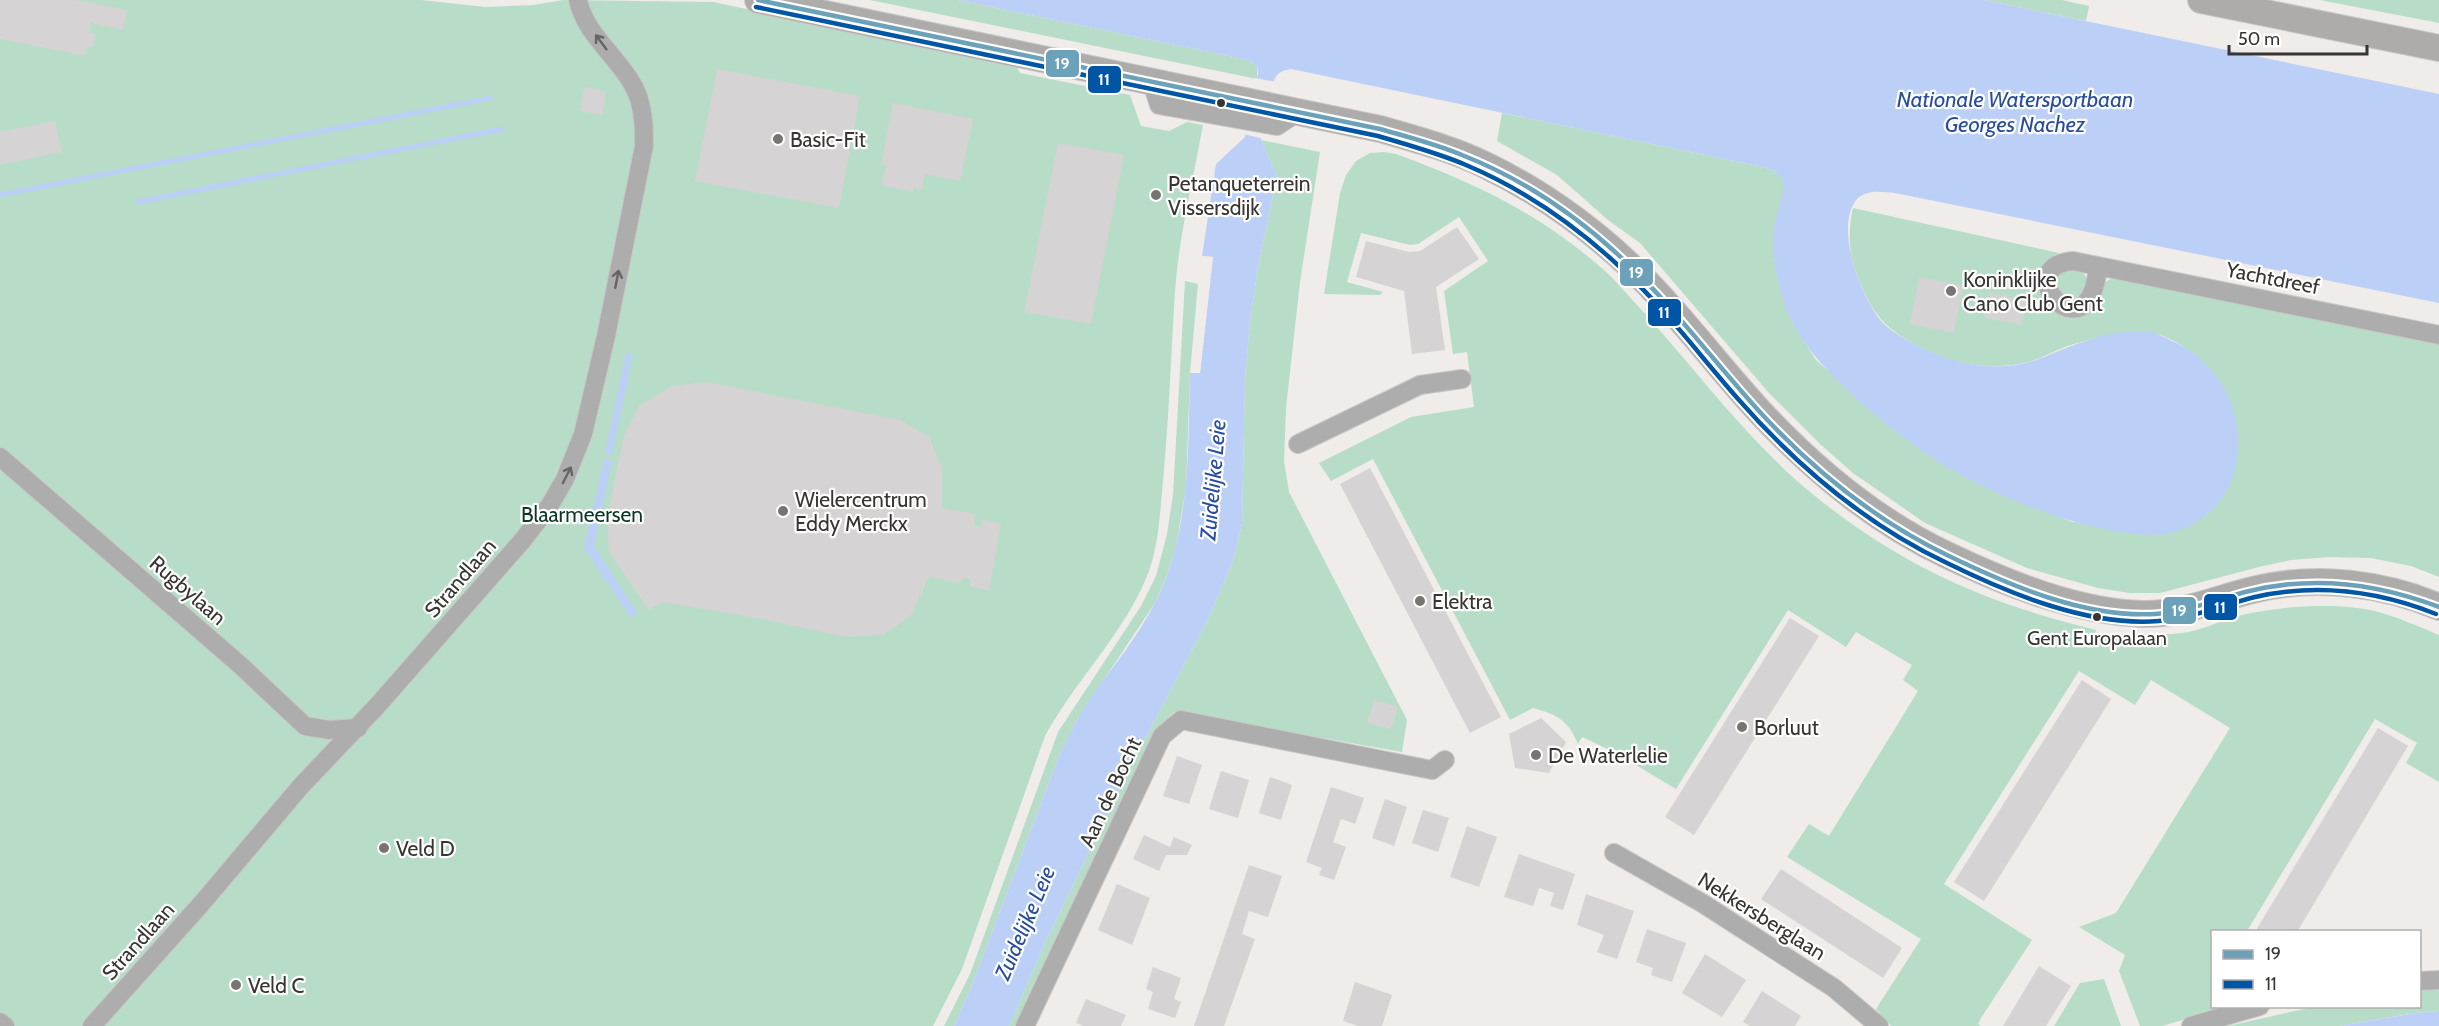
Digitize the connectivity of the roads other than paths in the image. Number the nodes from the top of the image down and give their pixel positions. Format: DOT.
graph roads {
  1 [pos="578,0"];
  2 [pos="758,0"];
  3 [pos="2201,0"];
  4 [pos="2239,4"];
  5 [pos="2439,48"];
  6 [pos="2098,266"];
  7 [pos="2439,335"];
  8 [pos="1462,379"];
  9 [pos="1298,444"];
  10 [pos="0,457"];
  11 [pos="2439,607"];
  12 [pos="358,728"];
  13 [pos="1445,760"];
  14 [pos="1614,853"];
  15 [pos="2439,980"];
  16 [pos="2421,981"];
  17 [pos="2253,1008"];
  18 [pos="0,1022"];
  19 [pos="5,1026"];
  20 [pos="92,1026"];
  21 [pos="1025,1026"];
  22 [pos="1879,1026"];
  23 [pos="2191,1026"];
  12 -- 1 [label="street, Strandlaan, one-way"];
  2 -- 11 [label="street"];
  3 -- 4 [label="street"];
  4 -- 5 [label="street"];
  6 -- 7 [label="street, Yachtdreef"];
  8 -- 9 [label="street"];
  10 -- 12 [label="street, Rugbylaan"];
  12 -- 20 [label="street, Strandlaan"];
  13 -- 21 [label="street, Aan de Bocht"];
  14 -- 22 [label="street, Nekkersberglaan"];
  15 -- 16 [label="street"];
  17 -- 23 [label="street"];
  18 -- 19 [label="street"];
}
